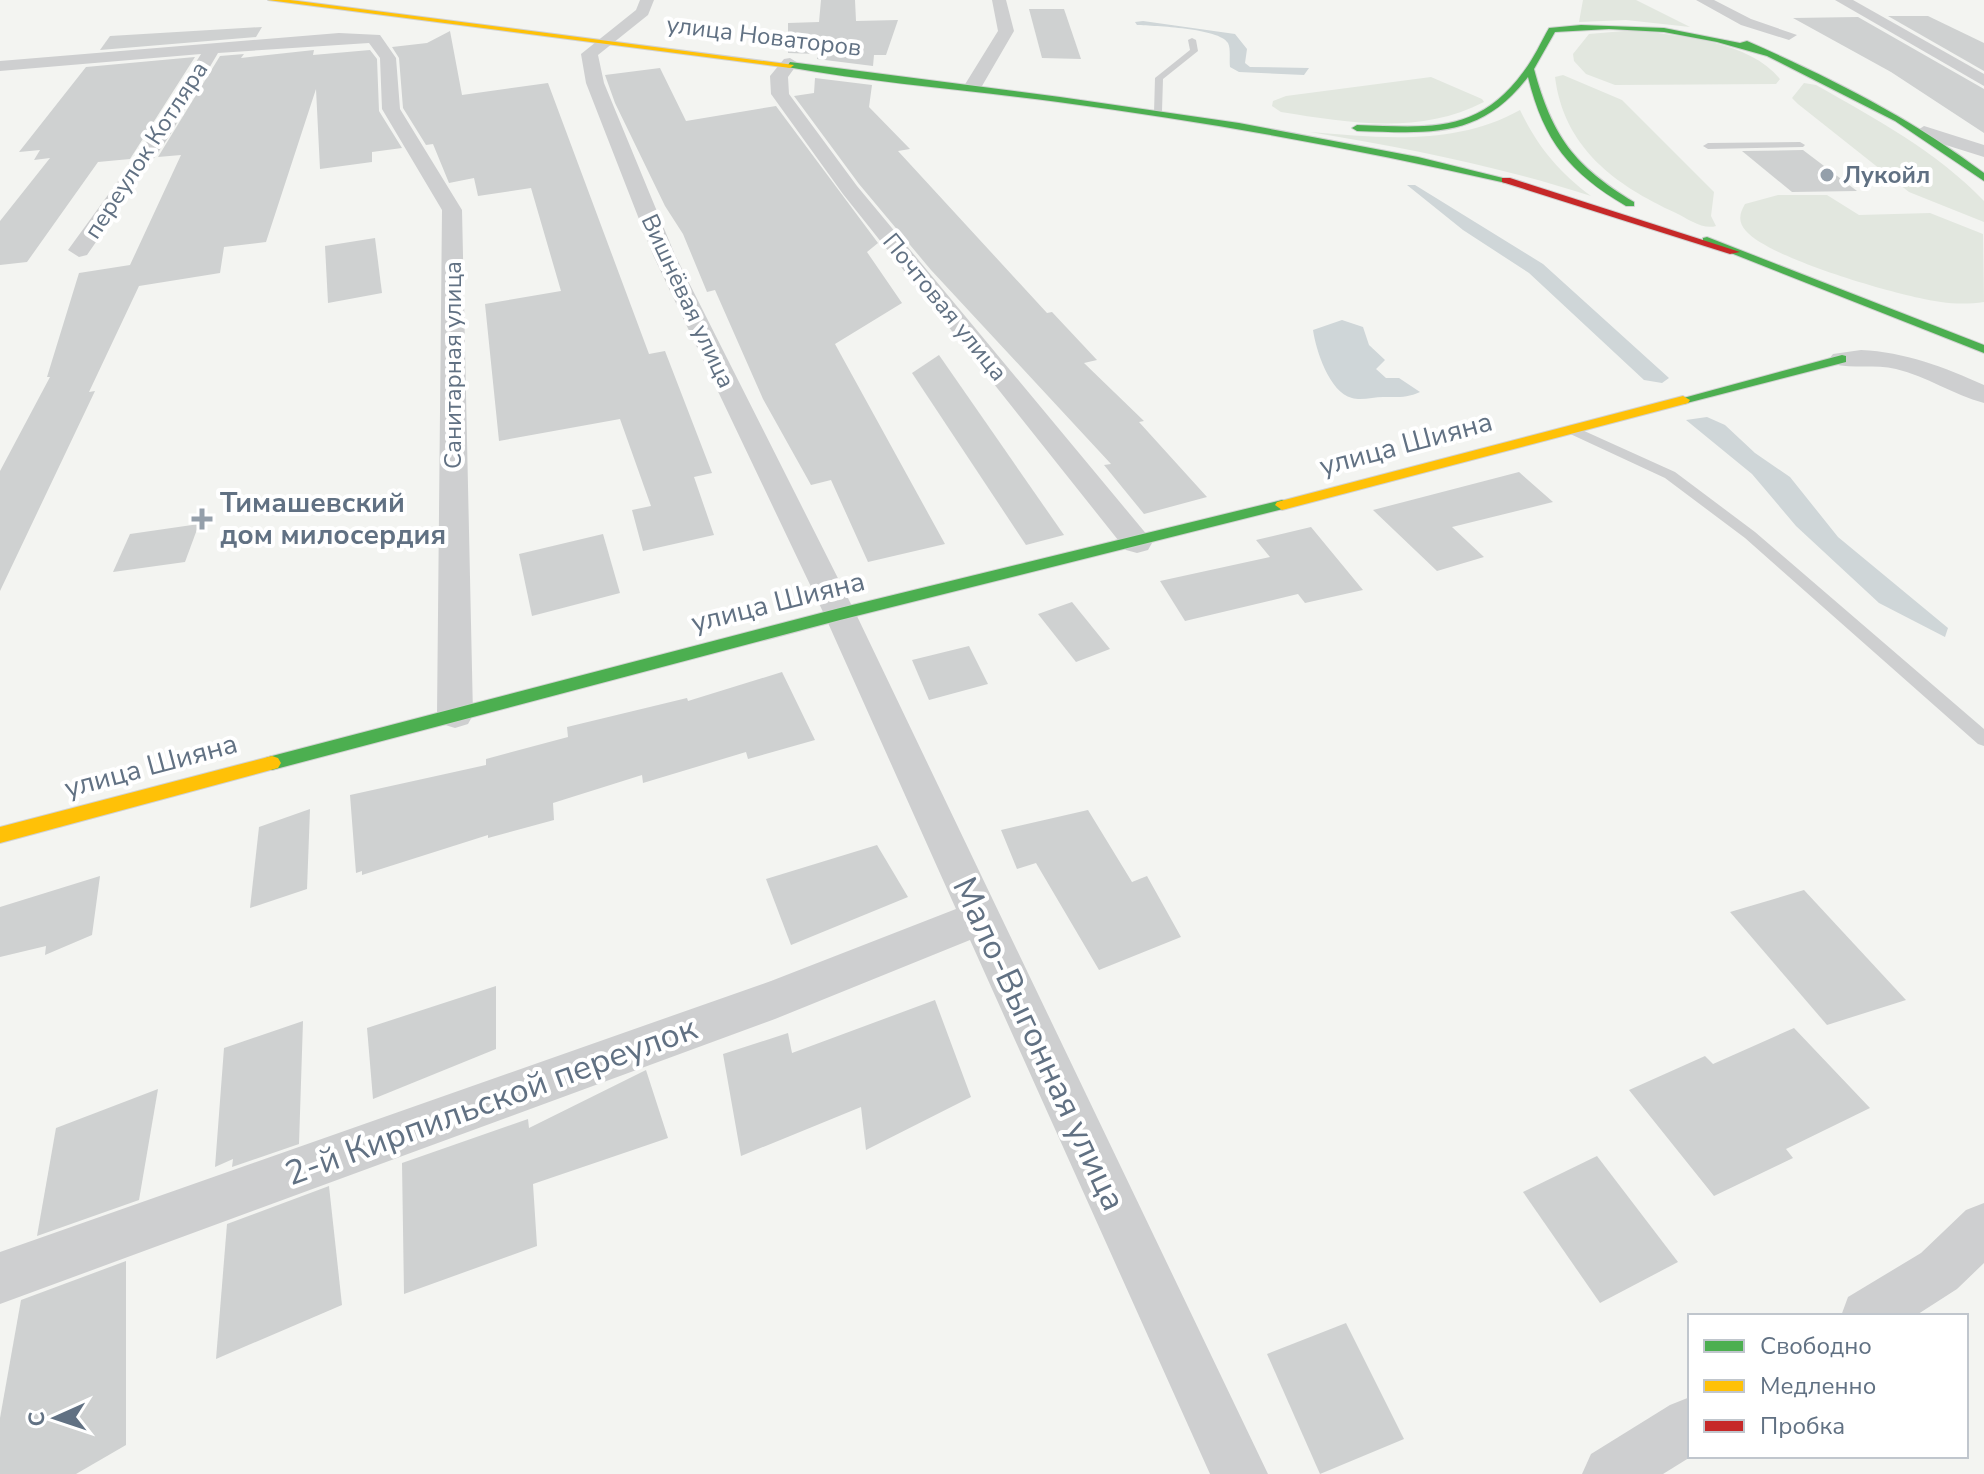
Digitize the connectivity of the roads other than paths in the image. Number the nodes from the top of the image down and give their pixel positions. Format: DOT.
graph roads {
  1 [pos="272,0"];
  2 [pos="647,0"];
  3 [pos="999,0"];
  4 [pos="1703,0"];
  5 [pos="1842,0"];
  6 [pos="300,2"];
  7 [pos="1562,10"];
  8 [pos="1678,14"];
  9 [pos="1552,30"];
  10 [pos="1789,35"];
  11 [pos="374,38"];
  12 [pos="604,40"];
  13 [pos="1192,40"];
  14 [pos="212,49"];
  15 [pos="1772,55"];
  16 [pos="790,63"];
  17 [pos="0,66"];
  18 [pos="1530,69"];
  19 [pos="1984,81"];
  20 [pos="973,86"];
  21 [pos="1157,111"];
  22 [pos="1203,119"];
  23 [pos="1924,132"];
  24 [pos="1800,145"];
  25 [pos="1708,146"];
  26 [pos="1984,151"];
  27 [pos="1984,178"];
  28 [pos="79,250"];
  29 [pos="1734,252"];
  30 [pos="1878,306"];
  31 [pos="1972,324"];
  32 [pos="1984,349"];
  33 [pos="1842,359"];
  34 [pos="1984,395"];
  35 [pos="1571,429"];
  36 [pos="1137,543"];
  37 [pos="840,614"];
  38 [pos="455,715"];
  39 [pos="1984,739"];
  40 [pos="0,835"];
  41 [pos="980,918"];
  42 [pos="1984,1228"];
  43 [pos="0,1278"];
  44 [pos="1870,1314"];
  45 [pos="1688,1426"];
  46 [pos="1239,1474"];
  47 [pos="1611,1474"];
  1 -- 6 [label="main road, улица Новаторов"];
  2 -- 12 [label="street"];
  3 -- 20 [label="street"];
  4 -- 10 [label="street"];
  5 -- 19 [label="street"];
  6 -- 12 [label="main road, улица Новаторов"];
  7 -- 9 [label="main road"];
  8 -- 15 [label="main road"];
  9 -- 15 [label="main road"];
  9 -- 18 [label="main road"];
  11 -- 14 [label="street, переулок Котляра"];
  11 -- 38 [label="street, Санитарная улица"];
  12 -- 16 [label="main road, улица Новаторов"];
  12 -- 37 [label="street, Вишнёвая улица"];
  13 -- 21 [label="lane"];
  14 -- 17 [label="street, переулок Котляра"];
  14 -- 28 [label="street, переулок Котляра"];
  15 -- 23 [label="main road"];
  16 -- 20 [label="main road, улица Новаторов"];
  16 -- 36 [label="street, Почтовая улица"];
  18 -- 22 [label="main road"];
  18 -- 29 [label="main road"];
  20 -- 21 [label="main road, улица Новаторов"];
  21 -- 22 [label="main road, улица Новаторов"];
  22 -- 29 [label="main road"];
  23 -- 26 [label="street"];
  23 -- 27 [label="main road"];
  24 -- 25 [label="lane"];
  29 -- 30 [label="main road"];
  30 -- 31 [label="main road"];
  30 -- 32 [label="main road"];
  33 -- 34 [label="street"];
  33 -- 35 [label="main road, улица Шияна"];
  35 -- 36 [label="main road, улица Шияна"];
  35 -- 39 [label="lane"];
  36 -- 37 [label="main road, улица Шияна"];
  37 -- 38 [label="main road, улица Шияна"];
  37 -- 41 [label="street, Мало-Выгонная улица"];
  38 -- 40 [label="main road, улица Шияна"];
  41 -- 43 [label="street, 2-й Кирпильской переулок"];
  41 -- 46 [label="street, Мало-Выгонная улица"];
  42 -- 44 [label="street"];
  45 -- 47 [label="street"];
}
